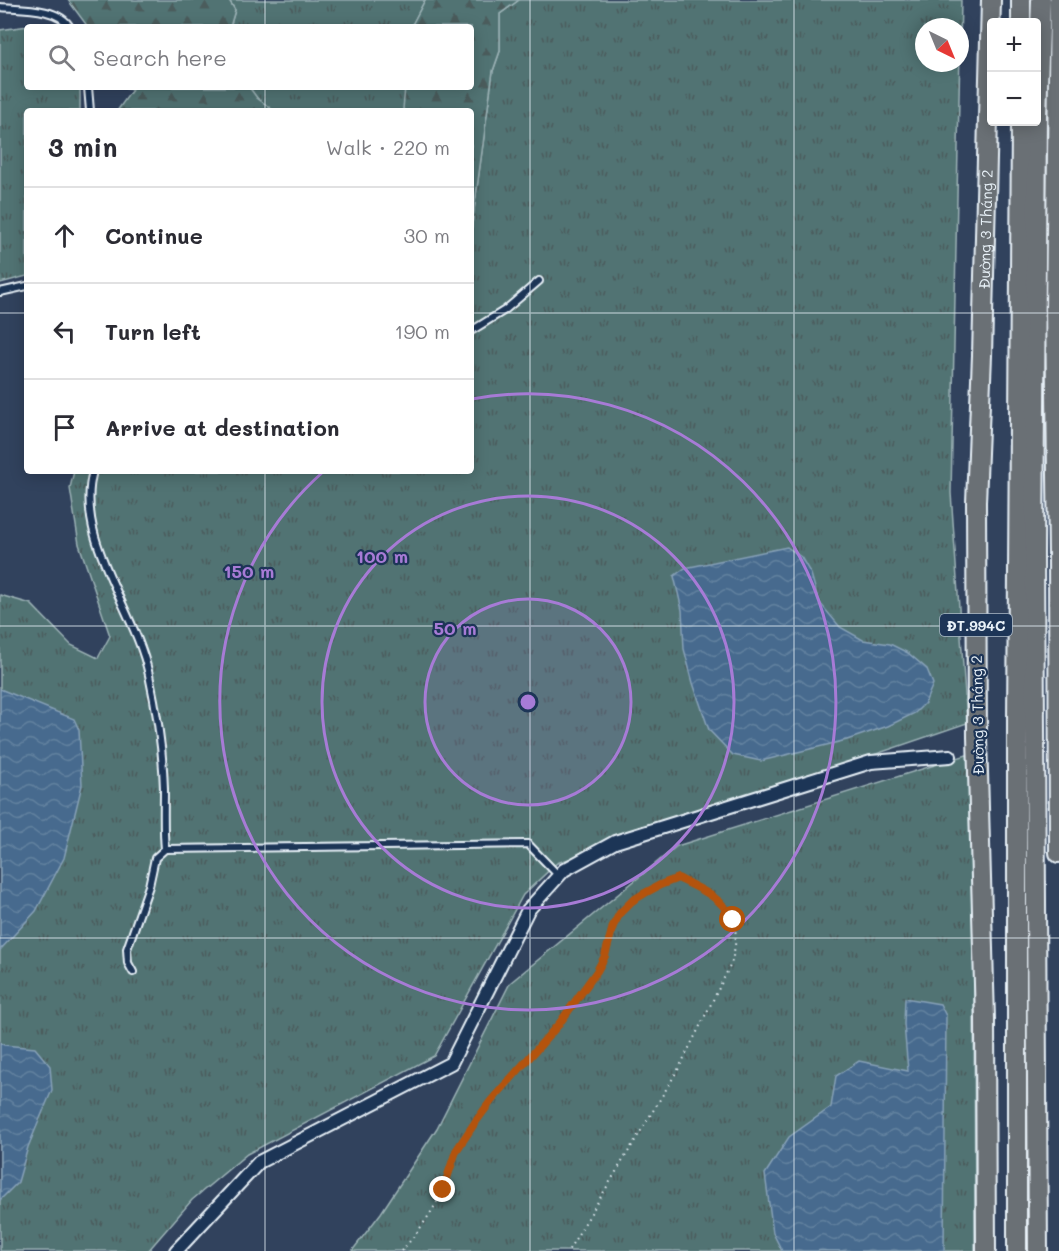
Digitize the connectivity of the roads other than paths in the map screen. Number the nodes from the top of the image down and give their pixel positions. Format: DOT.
graph roads {
  1 [pos="991,0"];
  2 [pos="1021,0"];
  3 [pos="1041,0"];
  4 [pos="1059,0"];
  5 [pos="0,7"];
  6 [pos="1021,18"];
  7 [pos="67,24"];
  8 [pos="88,90"];
  9 [pos="1058,106"];
  10 [pos="90,108"];
  11 [pos="1021,126"];
  12 [pos="1058,190"];
  13 [pos="539,281"];
  14 [pos="24,287"];
  15 [pos="0,292"];
  16 [pos="474,329"];
  17 [pos="93,474"];
  18 [pos="1035,553"];
  19 [pos="1059,556"];
  20 [pos="950,756"];
  21 [pos="165,849"];
  22 [pos="1059,853"];
  23 [pos="559,876"];
  24 [pos="134,972"];
  25 [pos="176,1251"];
  26 [pos="986,1251"];
  27 [pos="1017,1251"];
  28 [pos="1038,1251"];
  1 -- 26 [label="main road, Đường 3 Tháng 2 / ĐT.994C"];
  2 -- 6 [label="main road"];
  3 -- 18 [label="main road"];
  4 -- 9 [label="main road"];
  5 -- 7 [label="lane"];
  8 -- 10 [label="lane"];
  9 -- 12 [label="main road"];
  11 -- 27 [label="main road, ĐT.994C"];
  12 -- 19 [label="main road"];
  13 -- 16 [label="lane"];
  14 -- 15 [label="lane"];
  17 -- 21 [label="lane"];
  18 -- 19 [label="street"];
  18 -- 28 [label="main road"];
  19 -- 22 [label="main road"];
  20 -- 23 [label="street"];
  21 -- 23 [label="lane"];
  21 -- 24 [label="lane"];
  23 -- 25 [label="street"];
}
